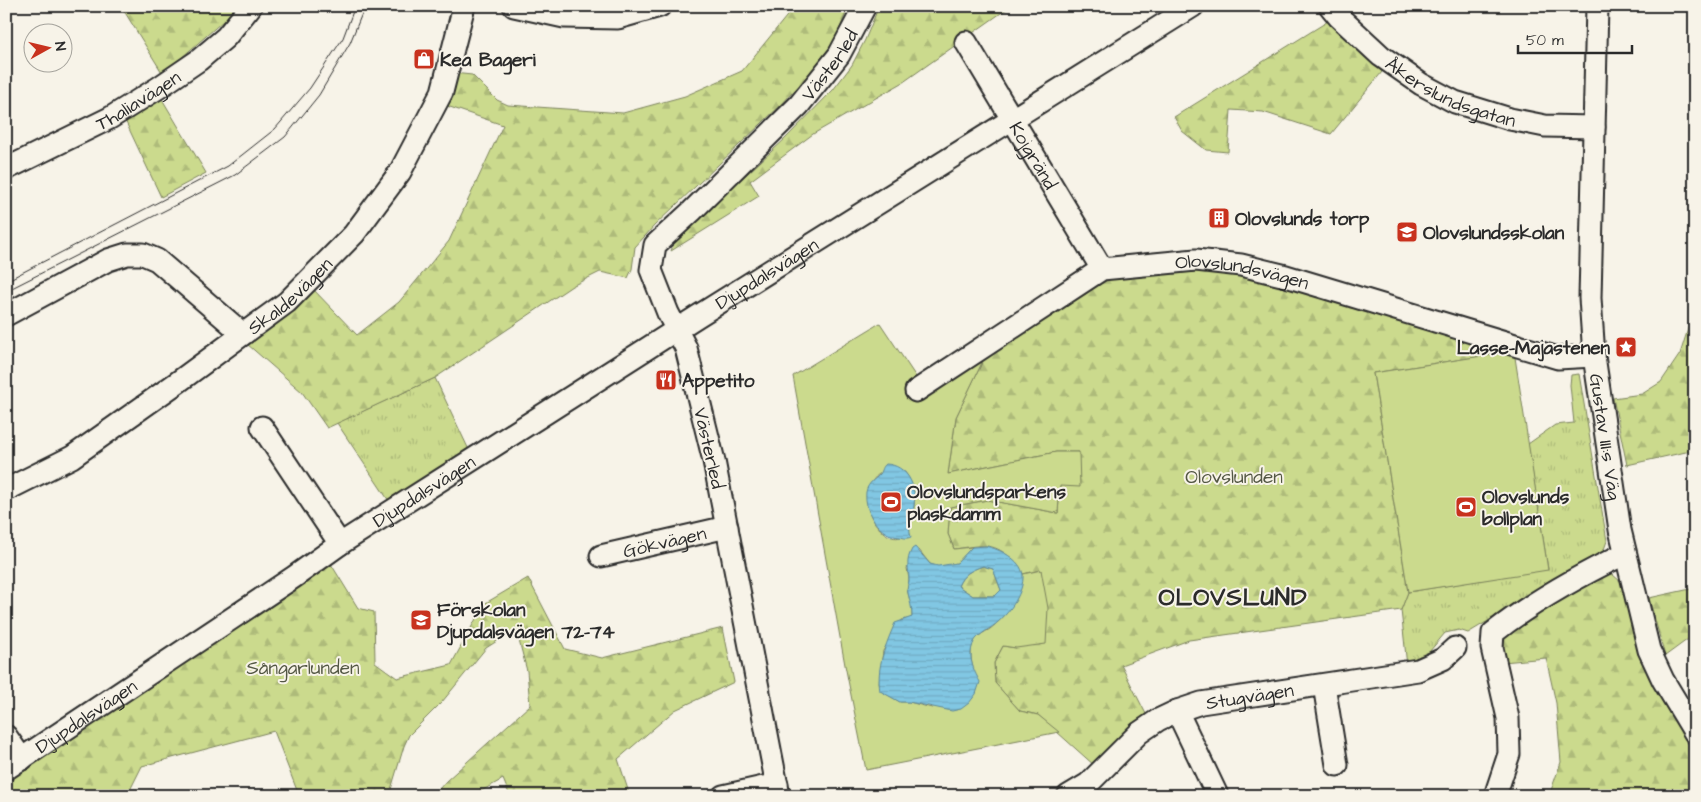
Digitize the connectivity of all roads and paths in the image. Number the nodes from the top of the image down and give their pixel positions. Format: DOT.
graph roads {
  1 [pos="251,6"];
  2 [pos="464,6"];
  3 [pos="514,6"];
  4 [pos="660,6"];
  5 [pos="865,6"];
  6 [pos="1193,6"];
  7 [pos="1330,6"];
  8 [pos="1597,6"];
  9 [pos="966,42"];
  10 [pos="1012,120"];
  11 [pos="1594,127"];
  12 [pos="6,169"];
  13 [pos="1102,269"];
  14 [pos="6,315"];
  15 [pos="677,330"];
  16 [pos="243,334"];
  17 [pos="1594,356"];
  18 [pos="916,391"];
  19 [pos="262,427"];
  20 [pos="6,490"];
  21 [pos="727,527"];
  22 [pos="340,544"];
  23 [pos="1624,554"];
  24 [pos="602,556"];
  25 [pos="1455,648"];
  26 [pos="1324,685"];
  27 [pos="1177,711"];
  28 [pos="1695,733"];
  29 [pos="6,736"];
  30 [pos="14,764"];
  31 [pos="1337,765"];
  32 [pos="778,790"];
  33 [pos="1091,790"];
  34 [pos="1218,794"];
  35 [pos="723,796"];
  36 [pos="1068,796"];
  37 [pos="1495,796"];
  1 -- 12 [label="street, Thaliavägen"];
  2 -- 16 [label="street, Skaldevägen"];
  3 -- 4 [label="street"];
  5 -- 15 [label="street, Västerled"];
  6 -- 10 [label="street, Djupdalsvägen"];
  7 -- 11 [label="street, Åkerslundsgatan"];
  8 -- 11 [label="street, Gustav III:s Väg"];
  9 -- 10 [label="street, Kojgränd"];
  10 -- 13 [label="street, Kojgränd"];
  10 -- 15 [label="street, Djupdalsvägen"];
  11 -- 17 [label="street, Gustav III:s Väg"];
  13 -- 17 [label="street, Olovslundsvägen"];
  13 -- 18 [label="street, Olovslundsvägen"];
  14 -- 16 [label="street"];
  15 -- 21 [label="street, Västerled"];
  15 -- 22 [label="street, Djupdalsvägen"];
  16 -- 20 [label="street, Skaldevägen"];
  17 -- 23 [label="street, Gustav III:s Väg"];
  19 -- 22 [label="street"];
  21 -- 24 [label="street, Gökvägen"];
  21 -- 32 [label="street, Västerled"];
  22 -- 30 [label="street, Djupdalsvägen"];
  23 -- 28 [label="street, Gustav III:s Väg"];
  23 -- 37 [label="street"];
  25 -- 26 [label="street, Stugvägen"];
  26 -- 27 [label="street, Stugvägen"];
  26 -- 31 [label="street"];
  27 -- 33 [label="street, Stugvägen"];
  27 -- 34 [label="street, Stugvägen"];
  29 -- 30 [label="street"];
  32 -- 35 [label="street"];
  33 -- 36 [label="street, Stugvägen"];
}
